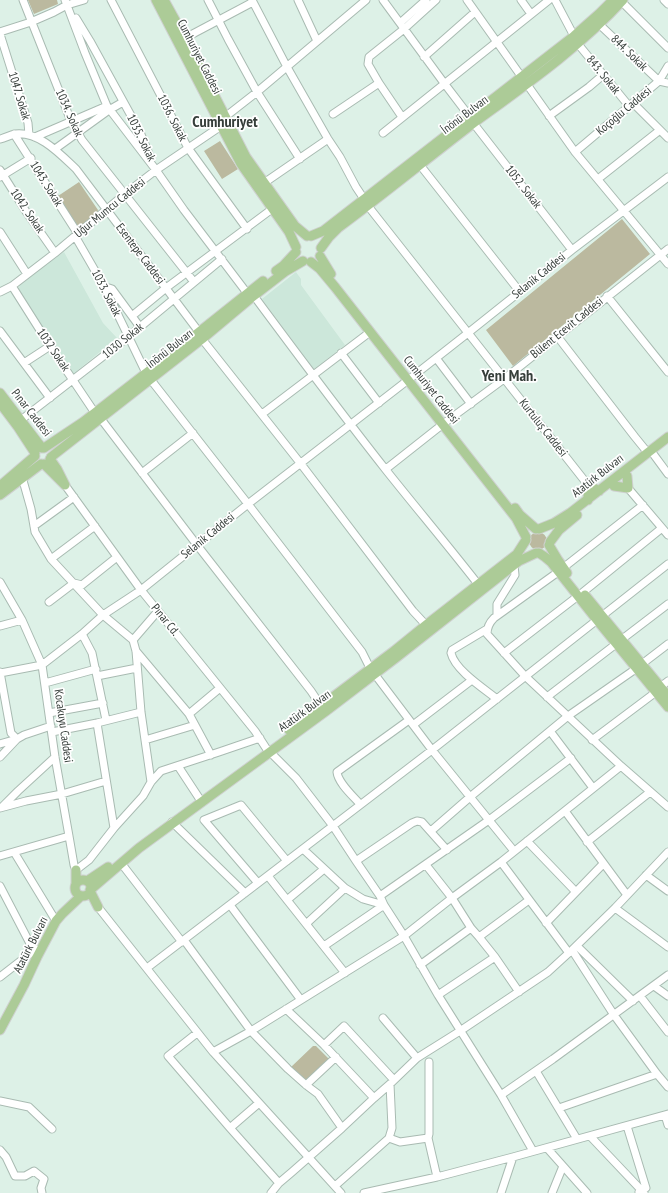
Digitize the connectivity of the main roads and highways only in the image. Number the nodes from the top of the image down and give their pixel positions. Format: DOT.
graph roads {
  1 [pos="156,0"];
  2 [pos="164,0"];
  3 [pos="619,1"];
  4 [pos="576,40"];
  5 [pos="472,120"];
  6 [pos="223,121"];
  7 [pos="366,202"];
  8 [pos="309,236"];
  9 [pos="296,249"];
  10 [pos="320,252"];
  11 [pos="307,262"];
  12 [pos="251,294"];
  13 [pos="410,379"];
  14 [pos="0,393"];
  15 [pos="0,403"];
  16 [pos="98,416"];
  17 [pos="445,422"];
  18 [pos="668,437"];
  19 [pos="668,444"];
  20 [pos="39,451"];
  21 [pos="651,454"];
  22 [pos="46,461"];
  23 [pos="627,476"];
  24 [pos="65,485"];
  25 [pos="0,486"];
  26 [pos="614,486"];
  27 [pos="599,491"];
  28 [pos="0,495"];
  29 [pos="588,500"];
  30 [pos="538,529"];
  31 [pos="526,538"];
  32 [pos="550,543"];
  33 [pos="537,553"];
  34 [pos="561,570"];
  35 [pos="480,587"];
  36 [pos="372,671"];
  37 [pos="658,689"];
  38 [pos="668,696"];
  39 [pos="668,707"];
  40 [pos="268,749"];
  41 [pos="76,870"];
  42 [pos="80,884"];
  43 [pos="87,893"];
  44 [pos="98,907"];
  45 [pos="59,918"];
  46 [pos="0,1030"];
  1 -- 6 [label="main road, Cumhuriyet Caddesi"];
  2 -- 6 [label="main road, Cumhuriyet Caddesi"];
  3 -- 4 [label="main road, İnönü Bulvarı"];
  3 -- 4 [label="main road, İnönü Bulvarı"];
  4 -- 5 [label="main road, İnönü Bulvarı"];
  5 -- 7 [label="main road, İnönü Bulvarı"];
  5 -- 7 [label="main road, İnönü Bulvarı"];
  6 -- 8 [label="main road, Cumhuriyet Caddesi"];
  6 -- 9 [label="main road, Cumhuriyet Caddesi"];
  7 -- 8 [label="main road, İnönü Bulvarı"];
  7 -- 10 [label="main road, İnönü Bulvarı"];
  8 -- 9 [label="main road"];
  8 -- 10 [label="main road"];
  9 -- 11 [label="main road"];
  9 -- 12 [label="main road, İnönü Bulvarı"];
  10 -- 11 [label="main road"];
  10 -- 13 [label="main road, Cumhuriyet Caddesi"];
  11 -- 12 [label="main road, İnönü Bulvarı"];
  11 -- 13 [label="main road, Cumhuriyet Caddesi"];
  12 -- 16 [label="main road, İnönü Bulvarı"];
  13 -- 17 [label="main road, Cumhuriyet Caddesi"];
  14 -- 20 [label="main road, Pınar Caddesi"];
  15 -- 20 [label="main road, Pınar Caddesi"];
  16 -- 20 [label="main road, İnönü Bulvarı"];
  16 -- 22 [label="main road, İnönü Bulvarı"];
  17 -- 30 [label="main road, Cumhuriyet Caddesi"];
  17 -- 31 [label="main road, Cumhuriyet Caddesi"];
  18 -- 21 [label="main road, Atatürk Bulvarı"];
  19 -- 21 [label="main road, Atatürk Bulvarı"];
  20 -- 22 [label="main road"];
  20 -- 22 [label="main road"];
  20 -- 25 [label="main road, İnönü Bulvarı"];
  21 -- 23 [label="main road, Atatürk Bulvarı"];
  21 -- 27 [label="main road, Atatürk Bulvarı"];
  22 -- 24 [label="main road"];
  22 -- 28 [label="main road, İnönü Bulvarı"];
  23 -- 26 [label="main road, Atatürk Bulvarı"];
  23 -- 26 [label="main road"];
  26 -- 32 [label="main road, Atatürk Bulvarı"];
  27 -- 29 [label="main road, Atatürk Bulvarı"];
  27 -- 29 [label="main road"];
  29 -- 30 [label="main road, Atatürk Bulvarı"];
  30 -- 31 [label="main road"];
  30 -- 32 [label="main road"];
  31 -- 33 [label="main road"];
  31 -- 35 [label="main road, Atatürk Bulvarı"];
  32 -- 33 [label="main road"];
  32 -- 34 [label="main road"];
  33 -- 34 [label="main road"];
  33 -- 35 [label="main road, Atatürk Bulvarı"];
  34 -- 37 [label="main road"];
  35 -- 36 [label="main road, Atatürk Bulvarı"];
  35 -- 36 [label="main road, Atatürk Bulvarı"];
  36 -- 40 [label="main road, Atatürk Bulvarı"];
  36 -- 40 [label="main road, Atatürk Bulvarı"];
  37 -- 38 [label="main road"];
  37 -- 39 [label="main road"];
  40 -- 42 [label="main road, Atatürk Bulvarı"];
  40 -- 43 [label="main road, Atatürk Bulvarı"];
  41 -- 42 [label="main road, Kocakuyu Caddesi"];
  42 -- 43 [label="main road"];
  42 -- 43 [label="main road"];
  42 -- 45 [label="main road, Atatürk Bulvarı"];
  43 -- 44 [label="main road"];
  43 -- 45 [label="main road, Atatürk Bulvarı"];
  45 -- 46 [label="main road, Atatürk Bulvarı"];
}
